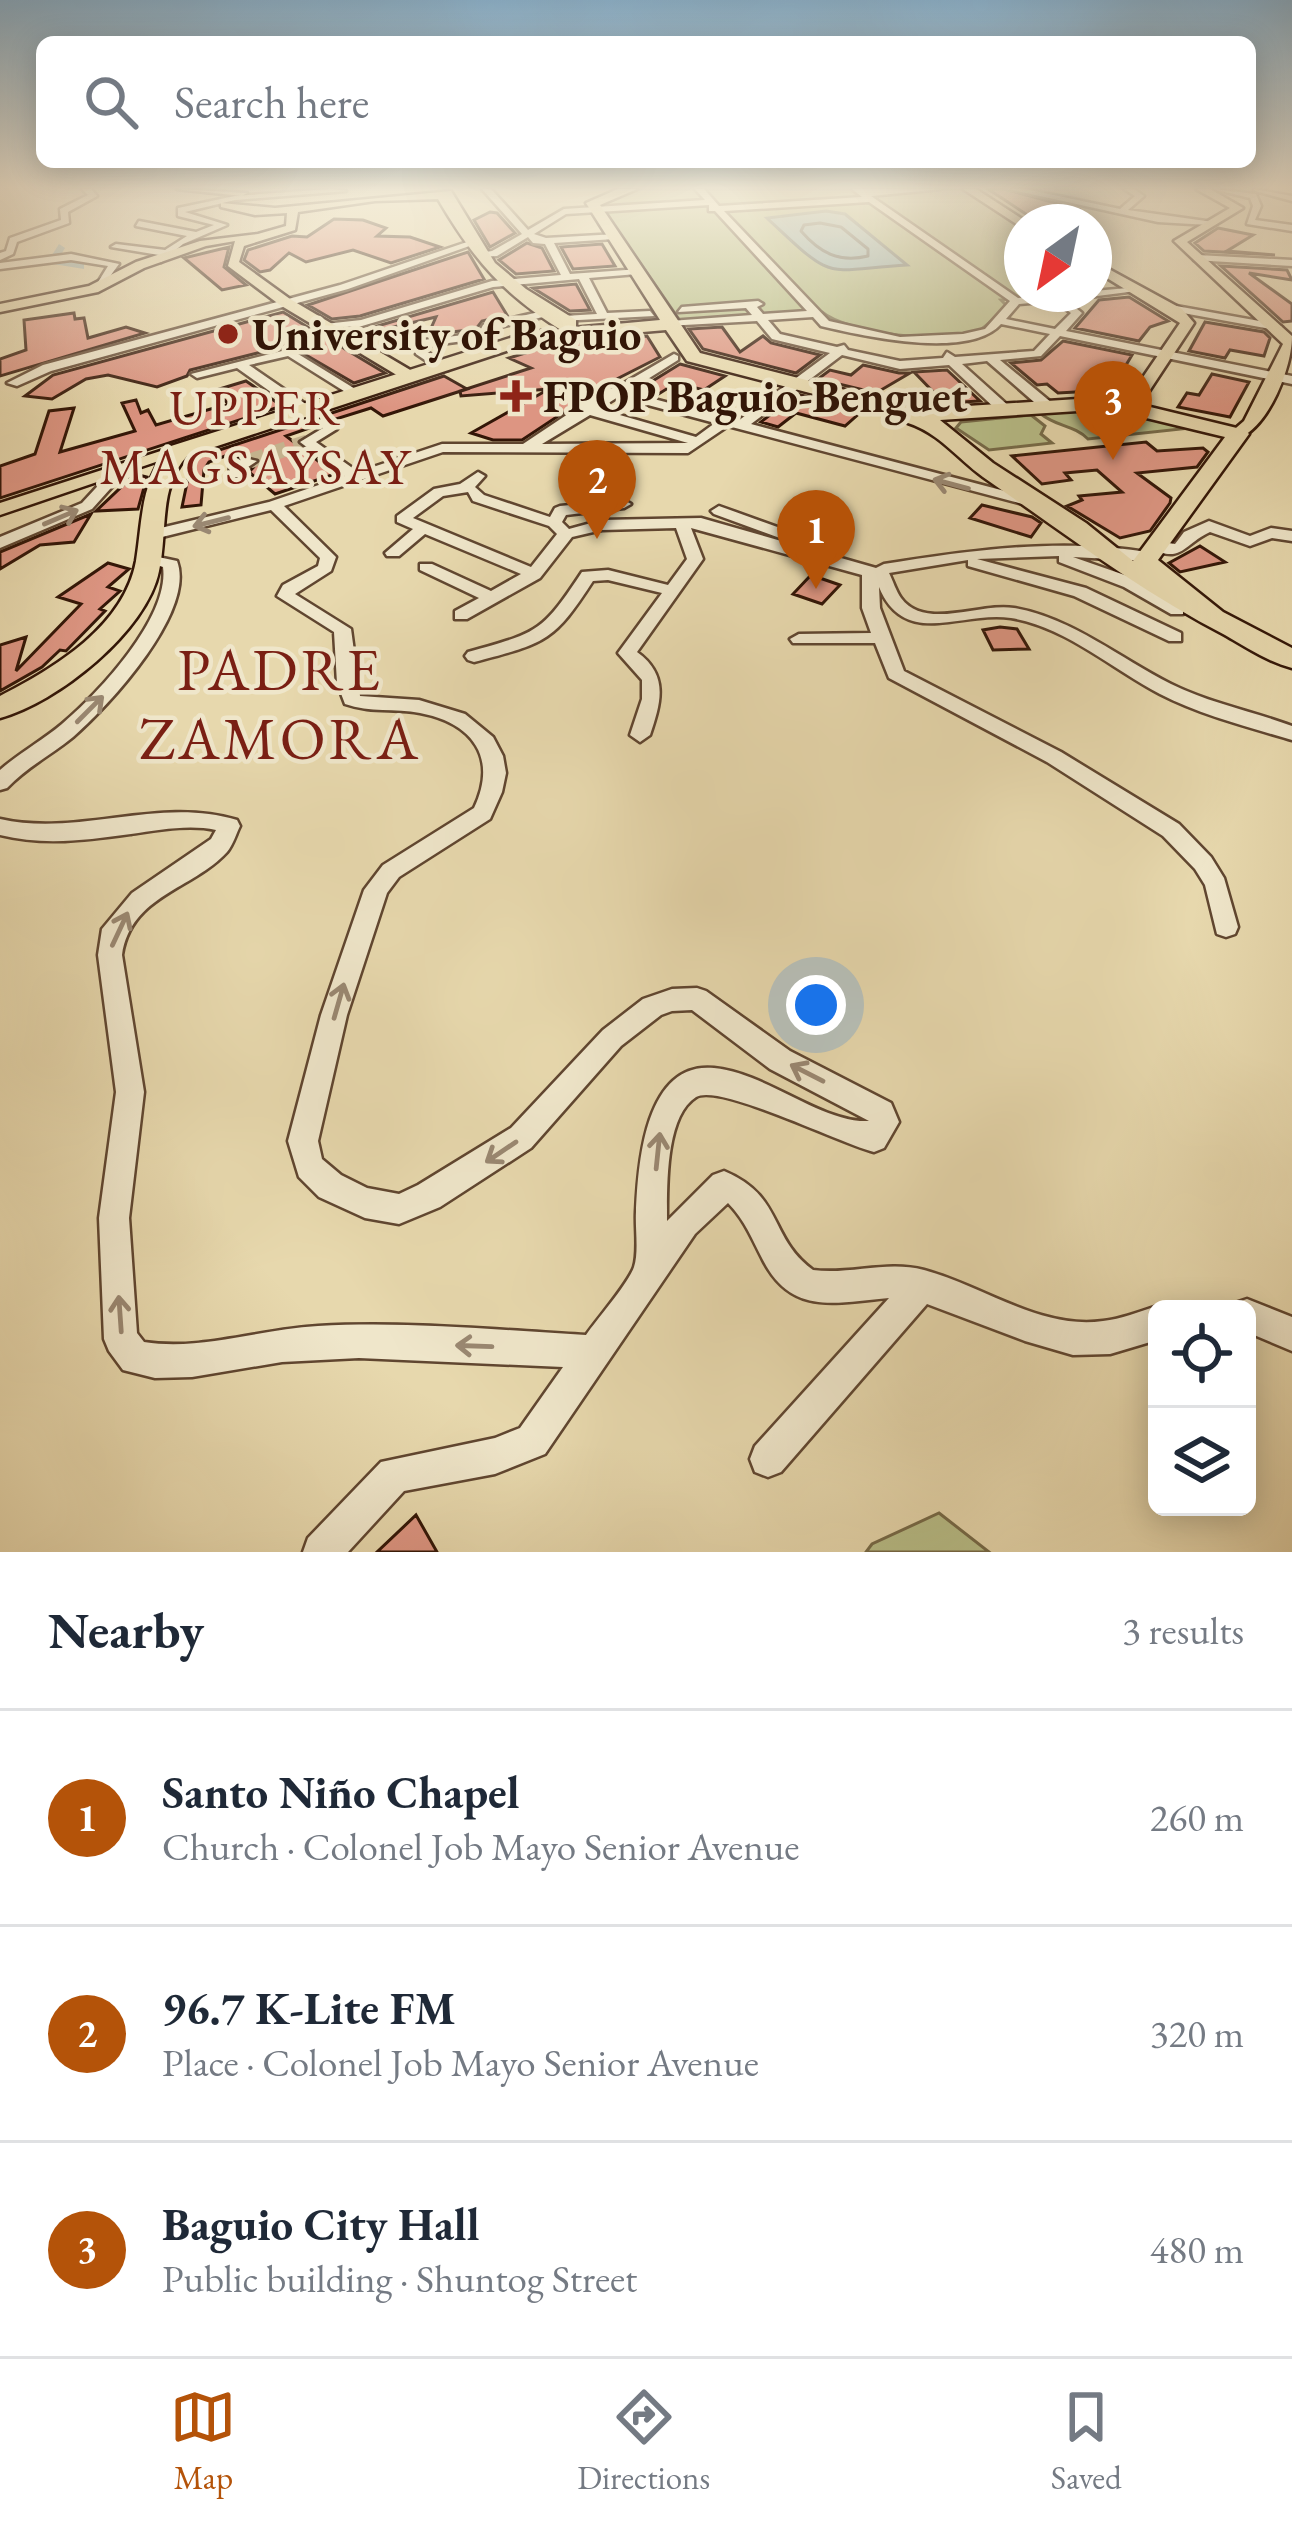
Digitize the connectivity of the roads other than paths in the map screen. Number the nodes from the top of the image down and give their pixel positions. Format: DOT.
graph roads {
  1 [pos="94,261"];
  2 [pos="151,261"];
  3 [pos="232,261"];
  4 [pos="416,261"];
  5 [pos="486,261"];
  6 [pos="487,261"];
  7 [pos="558,261"];
  8 [pos="580,261"];
  9 [pos="624,261"];
  10 [pos="769,261"];
  11 [pos="959,261"];
  12 [pos="1201,261"];
  13 [pos="630,271"];
  14 [pos="586,274"];
  15 [pos="1112,275"];
  16 [pos="566,276"];
  17 [pos="504,282"];
  18 [pos="100,286"];
  19 [pos="1139,290"];
  20 [pos="1112,292"];
  21 [pos="1004,293"];
  22 [pos="807,301"];
  23 [pos="286,303"];
  24 [pos="748,305"];
  25 [pos="1165,307"];
  26 [pos="0,308"];
  27 [pos="1008,312"];
  28 [pos="1075,312"];
  29 [pos="816,315"];
  30 [pos="760,319"];
  31 [pos="558,321"];
  32 [pos="1001,321"];
  33 [pos="661,322"];
  34 [pos="362,323"];
  35 [pos="329,326"];
  36 [pos="600,326"];
  37 [pos="1283,331"];
  38 [pos="1059,333"];
  39 [pos="864,334"];
  40 [pos="963,337"];
  41 [pos="352,340"];
  42 [pos="532,340"];
  43 [pos="928,340"];
  44 [pos="486,344"];
  45 [pos="840,351"];
  46 [pos="1162,353"];
  47 [pos="674,358"];
  48 [pos="992,359"];
  49 [pos="1288,359"];
  50 [pos="953,362"];
  51 [pos="239,364"];
  52 [pos="444,367"];
  53 [pos="197,374"];
  54 [pos="411,377"];
  55 [pos="1283,378"];
  56 [pos="338,382"];
  57 [pos="13,383"];
  58 [pos="794,386"];
  59 [pos="612,392"];
  60 [pos="359,395"];
  61 [pos="288,399"];
  62 [pos="1047,406"];
  63 [pos="1124,406"];
  64 [pos="585,409"];
  65 [pos="1006,411"];
  66 [pos="317,418"];
  67 [pos="936,418"];
  68 [pos="732,425"];
  69 [pos="1238,434"];
  70 [pos="698,441"];
  71 [pos="526,448"];
  72 [pos="250,461"];
  73 [pos="158,466"];
  74 [pos="234,474"];
  75 [pos="356,477"];
  76 [pos="624,504"];
  77 [pos="1038,504"];
  78 [pos="274,505"];
  79 [pos="0,511"];
  80 [pos="718,511"];
  81 [pos="681,521"];
  82 [pos="1077,528"];
  83 [pos="560,529"];
  84 [pos="421,530"];
  85 [pos="1292,536"];
  86 [pos="0,543"];
  87 [pos="156,547"];
  88 [pos="1048,551"];
  89 [pos="1151,551"];
  90 [pos="393,553"];
  91 [pos="1104,554"];
  92 [pos="956,556"];
  93 [pos="426,567"];
  94 [pos="876,570"];
  95 [pos="534,574"];
  96 [pos="669,590"];
  97 [pos="493,598"];
  98 [pos="1178,610"];
  99 [pos="460,615"];
  100 [pos="1211,615"];
  101 [pos="1175,637"];
  102 [pos="884,638"];
  103 [pos="799,639"];
  104 [pos="97,651"];
  105 [pos="474,656"];
  106 [pos="1292,659"];
  107 [pos="0,708"];
  108 [pos="0,718"];
  109 [pos="1292,733"];
  110 [pos="640,735"];
  111 [pos="0,783"];
  112 [pos="0,827"];
  113 [pos="1226,927"];
  114 [pos="650,1267"];
  115 [pos="922,1286"];
  116 [pos="1256,1319"];
  117 [pos="1148,1325"];
  118 [pos="1292,1334"];
  119 [pos="591,1352"];
  120 [pos="768,1459"];
  121 [pos="322,1552"];
  1 -- 18 [label="street"];
  2 -- 18 [label="main road"];
  3 -- 23 [label="main road"];
  4 -- 23 [label="street"];
  5 -- 17 [label="main road"];
  6 -- 17 [label="main road"];
  7 -- 16 [label="street"];
  8 -- 14 [label="street"];
  9 -- 13 [label="highway"];
  10 -- 22 [label="street"];
  11 -- 21 [label="street"];
  12 -- 37 [label="main road"];
  13 -- 14 [label="street"];
  13 -- 33 [label="highway"];
  14 -- 16 [label="street"];
  14 -- 36 [label="street"];
  15 -- 19 [label="main road"];
  16 -- 17 [label="street"];
  17 -- 31 [label="main road"];
  17 -- 34 [label="street"];
  18 -- 26 [label="main road"];
  19 -- 20 [label="street"];
  19 -- 25 [label="main road"];
  22 -- 24 [label="street"];
  22 -- 29 [label="street"];
  23 -- 35 [label="main road"];
  23 -- 57 [label="street"];
  24 -- 30 [label="street"];
  24 -- 33 [label="street"];
  25 -- 37 [label="street"];
  25 -- 46 [label="main road"];
  27 -- 32 [label="street"];
  28 -- 38 [label="street"];
  29 -- 30 [label="street"];
  29 -- 39 [label="street"];
  30 -- 33 [label="street"];
  30 -- 45 [label="street"];
  31 -- 33 [label="highway"];
  31 -- 36 [label="highway"];
  31 -- 42 [label="highway"];
  31 -- 44 [label="street"];
  32 -- 38 [label="street"];
  32 -- 40 [label="street"];
  33 -- 36 [label="highway"];
  33 -- 47 [label="highway"];
  33 -- 58 [label="highway"];
  34 -- 35 [label="street"];
  34 -- 41 [label="street"];
  35 -- 41 [label="main road"];
  36 -- 42 [label="highway"];
  37 -- 49 [label="main road"];
  38 -- 46 [label="street"];
  38 -- 48 [label="street"];
  39 -- 43 [label="street"];
  39 -- 45 [label="street"];
  40 -- 43 [label="street"];
  40 -- 48 [label="street"];
  41 -- 54 [label="main road"];
  42 -- 44 [label="highway"];
  42 -- 73 [label="highway"];
  43 -- 50 [label="street"];
  44 -- 52 [label="highway"];
  44 -- 52 [label="street"];
  45 -- 50 [label="street"];
  45 -- 58 [label="street"];
  46 -- 55 [label="street"];
  46 -- 63 [label="main road"];
  47 -- 58 [label="highway"];
  47 -- 59 [label="street"];
  48 -- 50 [label="street"];
  48 -- 62 [label="street"];
  49 -- 55 [label="main road"];
  50 -- 65 [label="street"];
  51 -- 53 [label="street"];
  51 -- 56 [label="street"];
  51 -- 61 [label="street"];
  52 -- 54 [label="highway"];
  54 -- 60 [label="highway"];
  55 -- 69 [label="main road"];
  56 -- 60 [label="street"];
  56 -- 61 [label="street"];
  58 -- 67 [label="highway"];
  58 -- 68 [label="street"];
  59 -- 64 [label="street"];
  59 -- 68 [label="street"];
  60 -- 66 [label="highway"];
  61 -- 66 [label="street"];
  62 -- 63 [label="highway"];
  62 -- 65 [label="highway"];
  63 -- 69 [label="highway"];
  64 -- 70 [label="street"];
  64 -- 71 [label="street"];
  65 -- 67 [label="highway"];
  66 -- 73 [label="highway"];
  66 -- 75 [label="street"];
  67 -- 77 [label="highway"];
  68 -- 70 [label="street"];
  77 -- 68 [label="street, one-way"];
  69 -- 89 [label="highway"];
  70 -- 71 [label="street"];
  71 -- 75 [label="street"];
  72 -- 74 [label="street"];
  73 -- 79 [label="main road"];
  73 -- 79 [label="main road"];
  86 -- 73 [label="street, one-way"];
  73 -- 87 [label="highway"];
  75 -- 78 [label="street"];
  76 -- 83 [label="street"];
  77 -- 82 [label="highway"];
  78 -- 87 [label="street, one-way"];
  114 -- 78 [label="street, one-way"];
  80 -- 94 [label="street"];
  81 -- 83 [label="street"];
  81 -- 94 [label="street"];
  81 -- 96 [label="street"];
  82 -- 89 [label="highway"];
  82 -- 91 [label="highway"];
  83 -- 84 [label="street"];
  83 -- 95 [label="street"];
  84 -- 90 [label="street"];
  84 -- 95 [label="street"];
  85 -- 89 [label="street"];
  87 -- 104 [label="highway"];
  111 -- 87 [label="street, one-way"];
  88 -- 91 [label="street"];
  88 -- 92 [label="street"];
  88 -- 98 [label="street"];
  89 -- 91 [label="street"];
  89 -- 100 [label="highway"];
  91 -- 100 [label="highway"];
  92 -- 94 [label="street"];
  92 -- 101 [label="street"];
  93 -- 97 [label="street"];
  94 -- 102 [label="street"];
  94 -- 109 [label="street"];
  95 -- 97 [label="street"];
  96 -- 105 [label="street"];
  96 -- 110 [label="street"];
  97 -- 99 [label="street"];
  100 -- 106 [label="highway"];
  102 -- 103 [label="street"];
  102 -- 113 [label="street"];
  104 -- 107 [label="highway"];
  104 -- 108 [label="highway"];
  119 -- 112 [label="street, one-way"];
  114 -- 115 [label="street"];
  114 -- 119 [label="street"];
  115 -- 117 [label="street"];
  115 -- 120 [label="street"];
  116 -- 118 [label="street"];
  119 -- 121 [label="street"];
}
